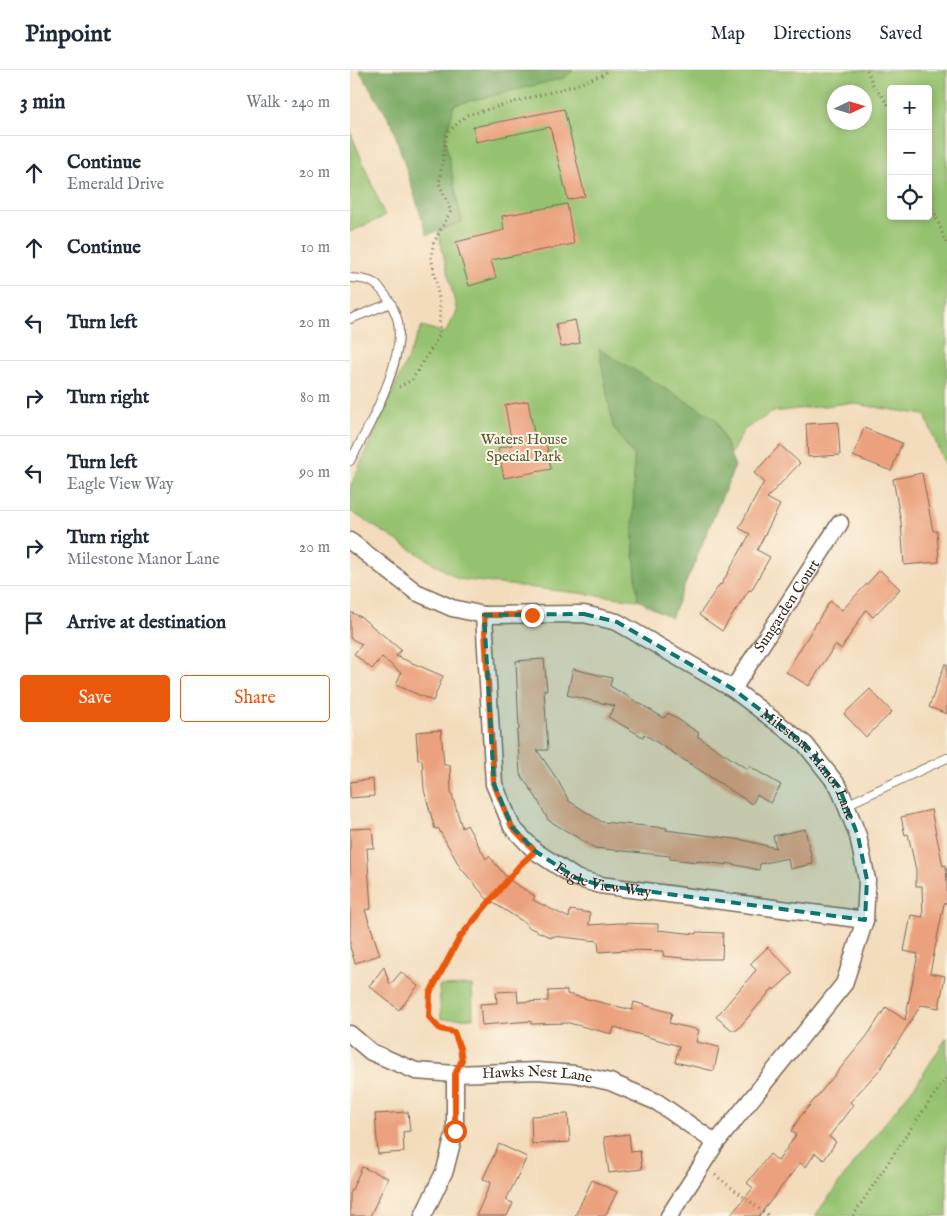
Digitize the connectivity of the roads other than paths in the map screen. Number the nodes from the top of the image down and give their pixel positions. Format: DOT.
graph roads {
  1 [pos="350,278"];
  2 [pos="391,303"];
  3 [pos="350,319"];
  4 [pos="351,458"];
  5 [pos="840,523"];
  6 [pos="350,541"];
  7 [pos="484,615"];
  8 [pos="733,689"];
  9 [pos="947,758"];
  10 [pos="846,806"];
  11 [pos="866,920"];
  12 [pos="350,1034"];
  13 [pos="455,1074"];
  14 [pos="716,1143"];
  15 [pos="423,1216"];
  16 [pos="669,1216"];
  1 -- 2 [label="lane"];
  2 -- 3 [label="lane"];
  2 -- 4 [label="lane"];
  5 -- 8 [label="street, Sungarden Court"];
  6 -- 7 [label="street, Milestone Manor Lane"];
  7 -- 8 [label="street, Milestone Manor Lane"];
  7 -- 11 [label="street, Eagle View Way"];
  8 -- 10 [label="street, Milestone Manor Lane"];
  9 -- 10 [label="lane"];
  10 -- 11 [label="street, Milestone Manor Lane"];
  11 -- 14 [label="street, Milestone Manor Lane"];
  12 -- 13 [label="street, Hawks Nest Lane"];
  13 -- 14 [label="street, Hawks Nest Lane"];
  13 -- 15 [label="street"];
  14 -- 16 [label="street, Milestone Manor Lane"];
}
